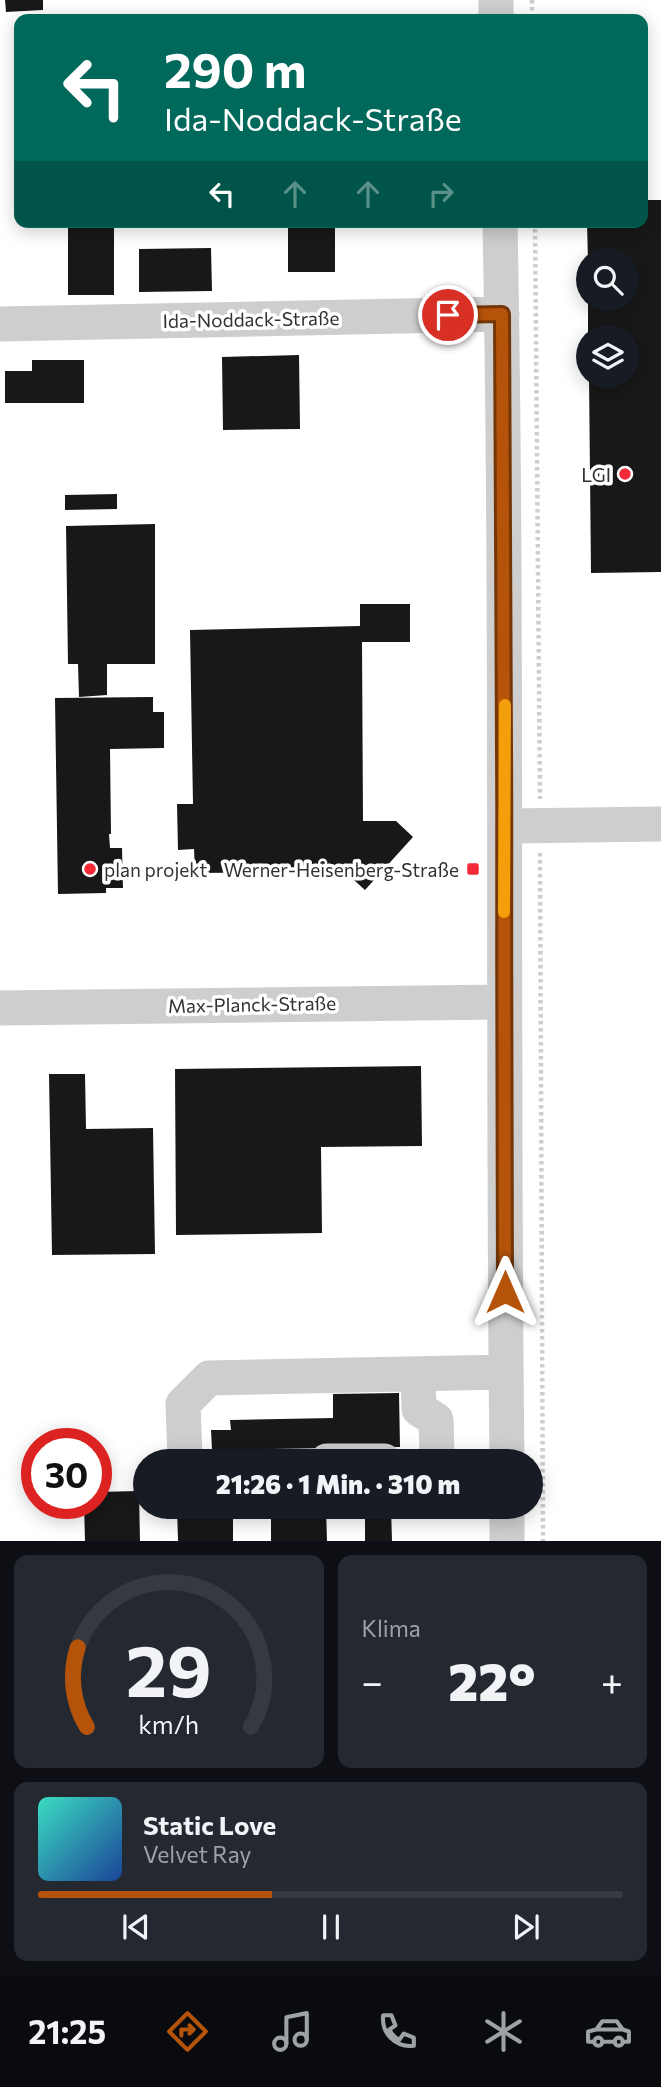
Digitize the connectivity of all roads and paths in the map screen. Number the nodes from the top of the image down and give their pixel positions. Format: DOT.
graph roads {
  1 [pos="500,228"];
  2 [pos="535,228"];
  3 [pos="502,314"];
  4 [pos="0,324"];
  5 [pos="661,824"];
  6 [pos="506,826"];
  7 [pos="540,827"];
  8 [pos="503,1002"];
  9 [pos="0,1008"];
  10 [pos="506,1372"];
  11 [pos="418,1374"];
  12 [pos="185,1449"];
  13 [pos="437,1449"];
  14 [pos="507,1449"];
  15 [pos="507,1519"];
  16 [pos="507,1541"];
  17 [pos="543,1541"];
  1 -- 3 [label="street"];
  2 -- 7 [label="path"];
  3 -- 4 [label="street, Ida-Noddack-Straße"];
  3 -- 6 [label="street"];
  5 -- 7 [label="street"];
  6 -- 7 [label="street"];
  6 -- 8 [label="street"];
  7 -- 17 [label="path"];
  8 -- 9 [label="street, Max-Planck-Straße"];
  8 -- 10 [label="street"];
  10 -- 11 [label="street"];
  10 -- 14 [label="street"];
  11 -- 12 [label="street"];
  11 -- 13 [label="street"];
  15 -- 16 [label="street"];
}
